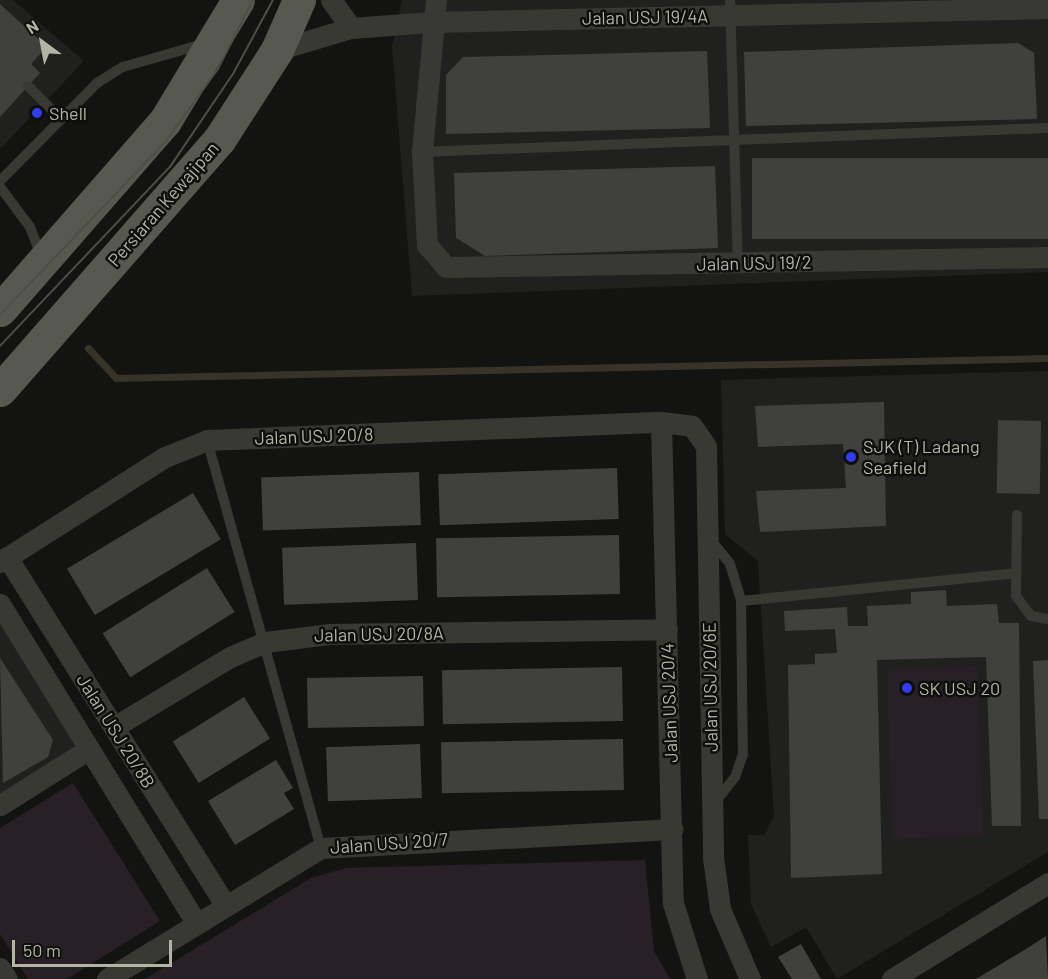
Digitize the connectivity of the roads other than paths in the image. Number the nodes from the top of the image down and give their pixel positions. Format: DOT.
graph roads {
  1 [pos="238,0"];
  2 [pos="299,0"];
  3 [pos="331,0"];
  4 [pos="436,0"];
  5 [pos="730,8"];
  6 [pos="1048,8"];
  7 [pos="431,22"];
  8 [pos="351,28"];
  9 [pos="218,40"];
  10 [pos="276,50"];
  11 [pos="28,86"];
  12 [pos="61,119"];
  13 [pos="1048,128"];
  14 [pos="735,140"];
  15 [pos="422,152"];
  16 [pos="0,181"];
  17 [pos="0,187"];
  18 [pos="1048,257"];
  19 [pos="738,263"];
  20 [pos="43,264"];
  21 [pos="0,310"];
  22 [pos="0,390"];
  23 [pos="661,422"];
  24 [pos="207,440"];
  25 [pos="1017,515"];
  26 [pos="708,536"];
  27 [pos="4,560"];
  28 [pos="1015,573"];
  29 [pos="741,602"];
  30 [pos="0,604"];
  31 [pos="1048,619"];
  32 [pos="667,629"];
  33 [pos="265,642"];
  34 [pos="114,727"];
  35 [pos="89,749"];
  36 [pos="2,798"];
  37 [pos="711,808"];
  38 [pos="672,829"];
  39 [pos="321,848"];
  40 [pos="1048,883"];
  41 [pos="225,904"];
  42 [pos="196,922"];
  43 [pos="0,968"];
  44 [pos="7,979"];
  45 [pos="107,979"];
  46 [pos="697,979"];
  47 [pos="750,979"];
  48 [pos="892,979"];
  1 -- 9 [label="main road"];
  2 -- 10 [label="main road, Persiaran Kewajipan"];
  3 -- 8 [label="street"];
  4 -- 7 [label="street"];
  5 -- 6 [label="street, Jalan USJ 19/4A"];
  5 -- 7 [label="street, Jalan USJ 19/4A"];
  5 -- 14 [label="lane"];
  7 -- 8 [label="street, Jalan USJ 19/4A"];
  7 -- 15 [label="street"];
  8 -- 10 [label="street, Jalan USJ 19/4A"];
  9 -- 12 [label="lane"];
  9 -- 20 [label="main road"];
  10 -- 22 [label="main road, Persiaran Kewajipan"];
  11 -- 12 [label="lane"];
  12 -- 16 [label="lane"];
  13 -- 14 [label="lane"];
  14 -- 15 [label="lane"];
  14 -- 19 [label="lane"];
  15 -- 19 [label="street, Jalan USJ 19/2"];
  17 -- 20 [label="lane"];
  18 -- 19 [label="street, Jalan USJ 19/2"];
  20 -- 21 [label="main road"];
  23 -- 24 [label="street, Jalan USJ 20/8"];
  23 -- 26 [label="street, Jalan USJ 20/6E"];
  23 -- 32 [label="street, Jalan USJ 20/4"];
  24 -- 27 [label="street, Jalan USJ 20/8"];
  24 -- 33 [label="lane"];
  25 -- 28 [label="lane"];
  26 -- 29 [label="lane"];
  26 -- 37 [label="street, Jalan USJ 20/6E"];
  27 -- 34 [label="street, Jalan USJ 20/8B"];
  28 -- 29 [label="lane"];
  28 -- 31 [label="lane"];
  29 -- 37 [label="lane"];
  30 -- 35 [label="street"];
  32 -- 33 [label="street, Jalan USJ 20/8A"];
  32 -- 38 [label="street, Jalan USJ 20/4"];
  33 -- 34 [label="street, Jalan USJ 20/8A"];
  33 -- 39 [label="lane"];
  34 -- 41 [label="street, Jalan USJ 20/8B"];
  35 -- 36 [label="street"];
  35 -- 42 [label="street"];
  37 -- 47 [label="street, Jalan USJ 20/6E"];
  38 -- 39 [label="street, Jalan USJ 20/7"];
  38 -- 46 [label="street, Jalan USJ 20/4"];
  39 -- 41 [label="street, Jalan USJ 20/7"];
  40 -- 48 [label="street"];
  41 -- 42 [label="street, Jalan USJ 20/7"];
  42 -- 45 [label="street, Jalan USJ 20/7"];
  43 -- 44 [label="street"];
}
